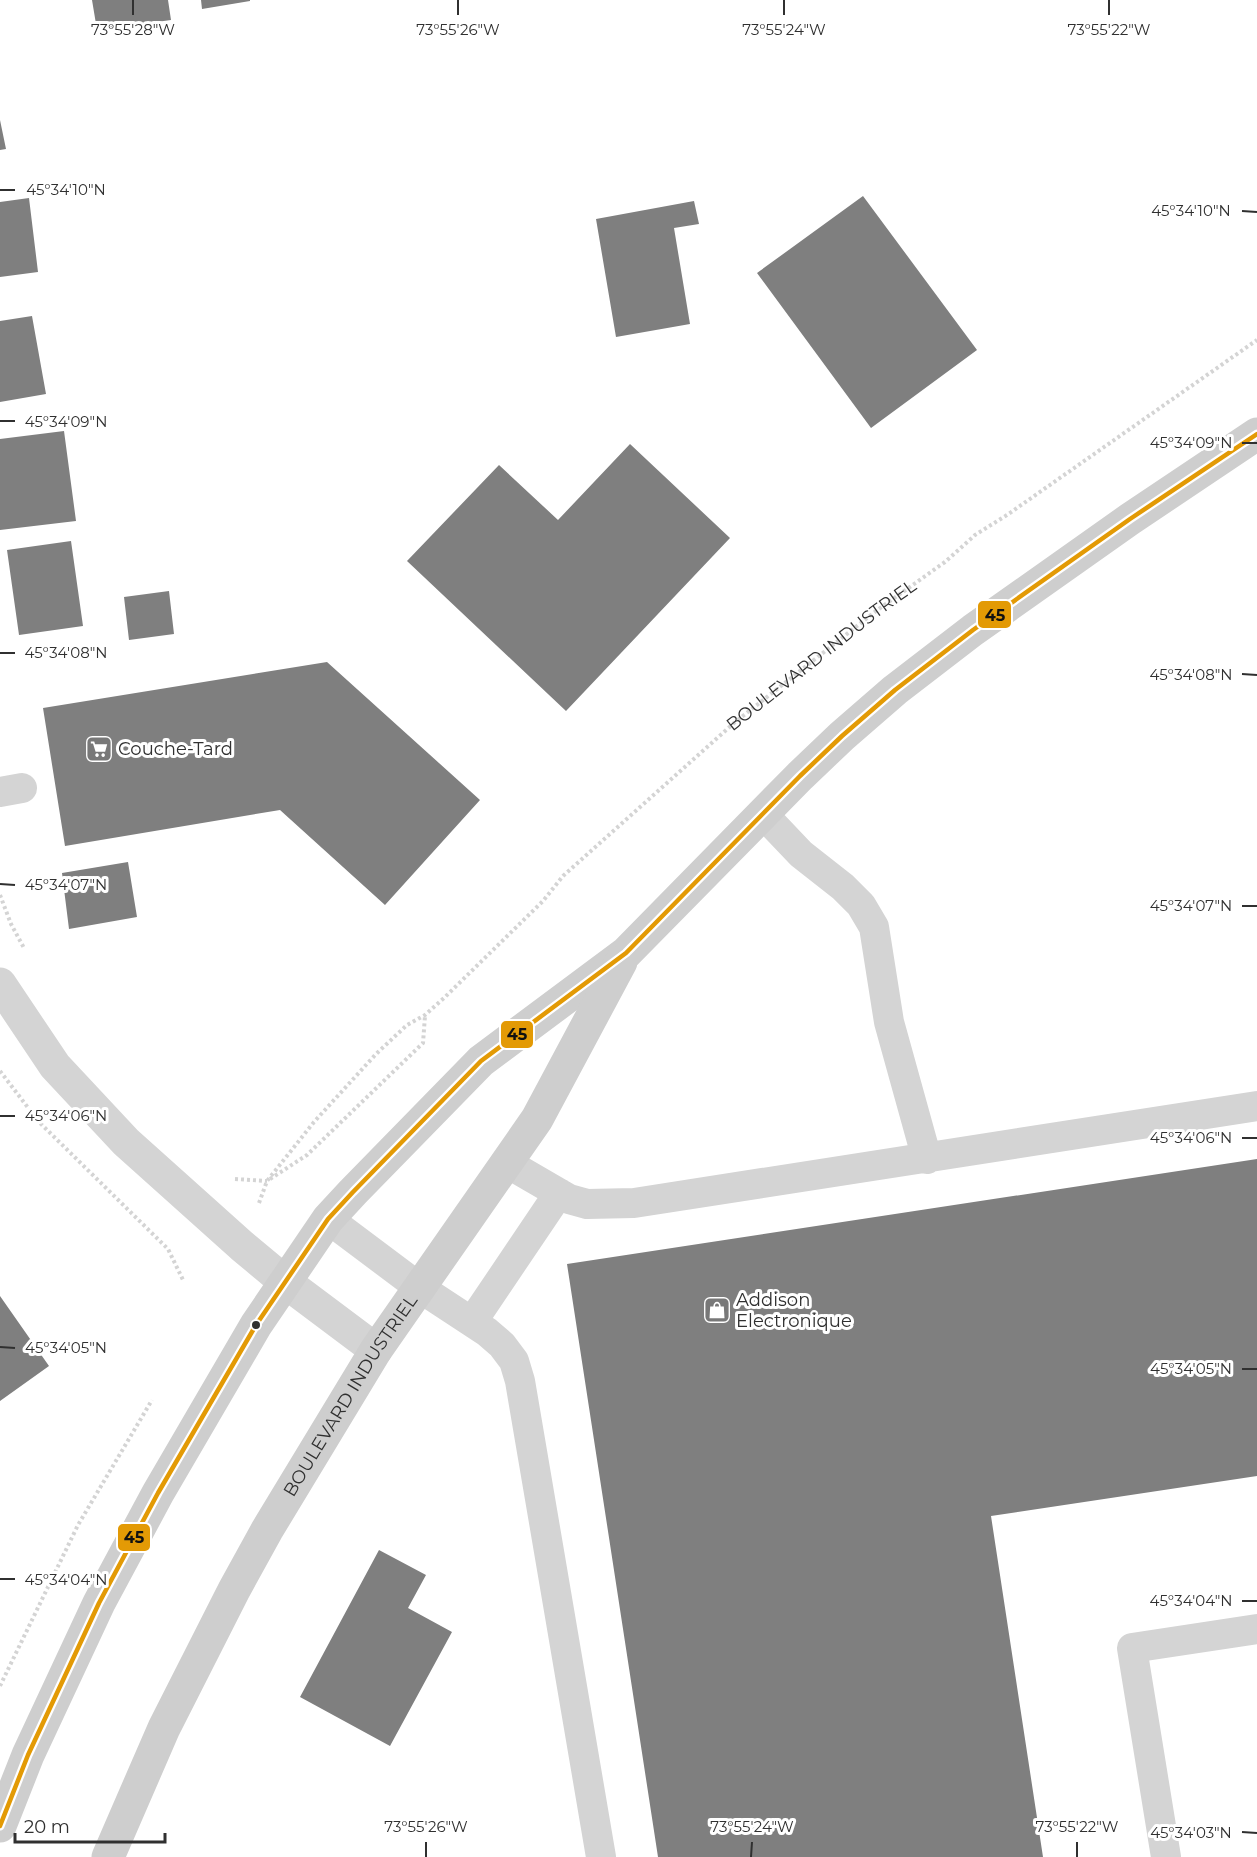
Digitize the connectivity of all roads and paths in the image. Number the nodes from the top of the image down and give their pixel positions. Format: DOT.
graph roads {
  1 [pos="1257,340"];
  2 [pos="1257,434"];
  3 [pos="763,813"];
  4 [pos="0,895"];
  5 [pos="626,953"];
  6 [pos="28,954"];
  7 [pos="0,984"];
  8 [pos="425,1015"];
  9 [pos="0,1071"];
  10 [pos="1257,1106"];
  11 [pos="927,1159"];
  12 [pos="507,1162"];
  13 [pos="226,1173"];
  14 [pos="267,1181"];
  15 [pos="559,1193"];
  16 [pos="328,1220"];
  17 [pos="284,1281"];
  18 [pos="184,1282"];
  19 [pos="420,1288"];
  20 [pos="472,1322"];
  21 [pos="376,1350"];
  22 [pos="152,1400"];
  23 [pos="1257,1629"];
  24 [pos="0,1686"];
  25 [pos="0,1826"];
  26 [pos="108,1857"];
  27 [pos="601,1857"];
  28 [pos="1166,1857"];
  1 -- 8 [label="path, BOULEVARD INDUSTRIEL"];
  2 -- 3 [label="street, BOULEVARD INDUSTRIEL"];
  3 -- 5 [label="street, BOULEVARD INDUSTRIEL"];
  3 -- 11 [label="lane"];
  4 -- 6 [label="path"];
  5 -- 12 [label="street, BOULEVARD INDUSTRIEL"];
  5 -- 16 [label="street, BOULEVARD INDUSTRIEL"];
  7 -- 17 [label="street"];
  8 -- 14 [label="path, BOULEVARD INDUSTRIEL"];
  8 -- 14 [label="path"];
  9 -- 18 [label="path"];
  10 -- 11 [label="lane"];
  11 -- 15 [label="lane"];
  12 -- 15 [label="lane"];
  12 -- 19 [label="street, BOULEVARD INDUSTRIEL"];
  13 -- 14 [label="path"];
  15 -- 20 [label="lane"];
  16 -- 17 [label="street, BOULEVARD INDUSTRIEL"];
  16 -- 19 [label="lane"];
  17 -- 21 [label="street"];
  17 -- 25 [label="street, BOULEVARD INDUSTRIEL"];
  19 -- 20 [label="lane"];
  19 -- 21 [label="street, BOULEVARD INDUSTRIEL"];
  20 -- 27 [label="lane"];
  21 -- 26 [label="street, BOULEVARD INDUSTRIEL"];
  22 -- 24 [label="path"];
  23 -- 28 [label="lane"];
}
